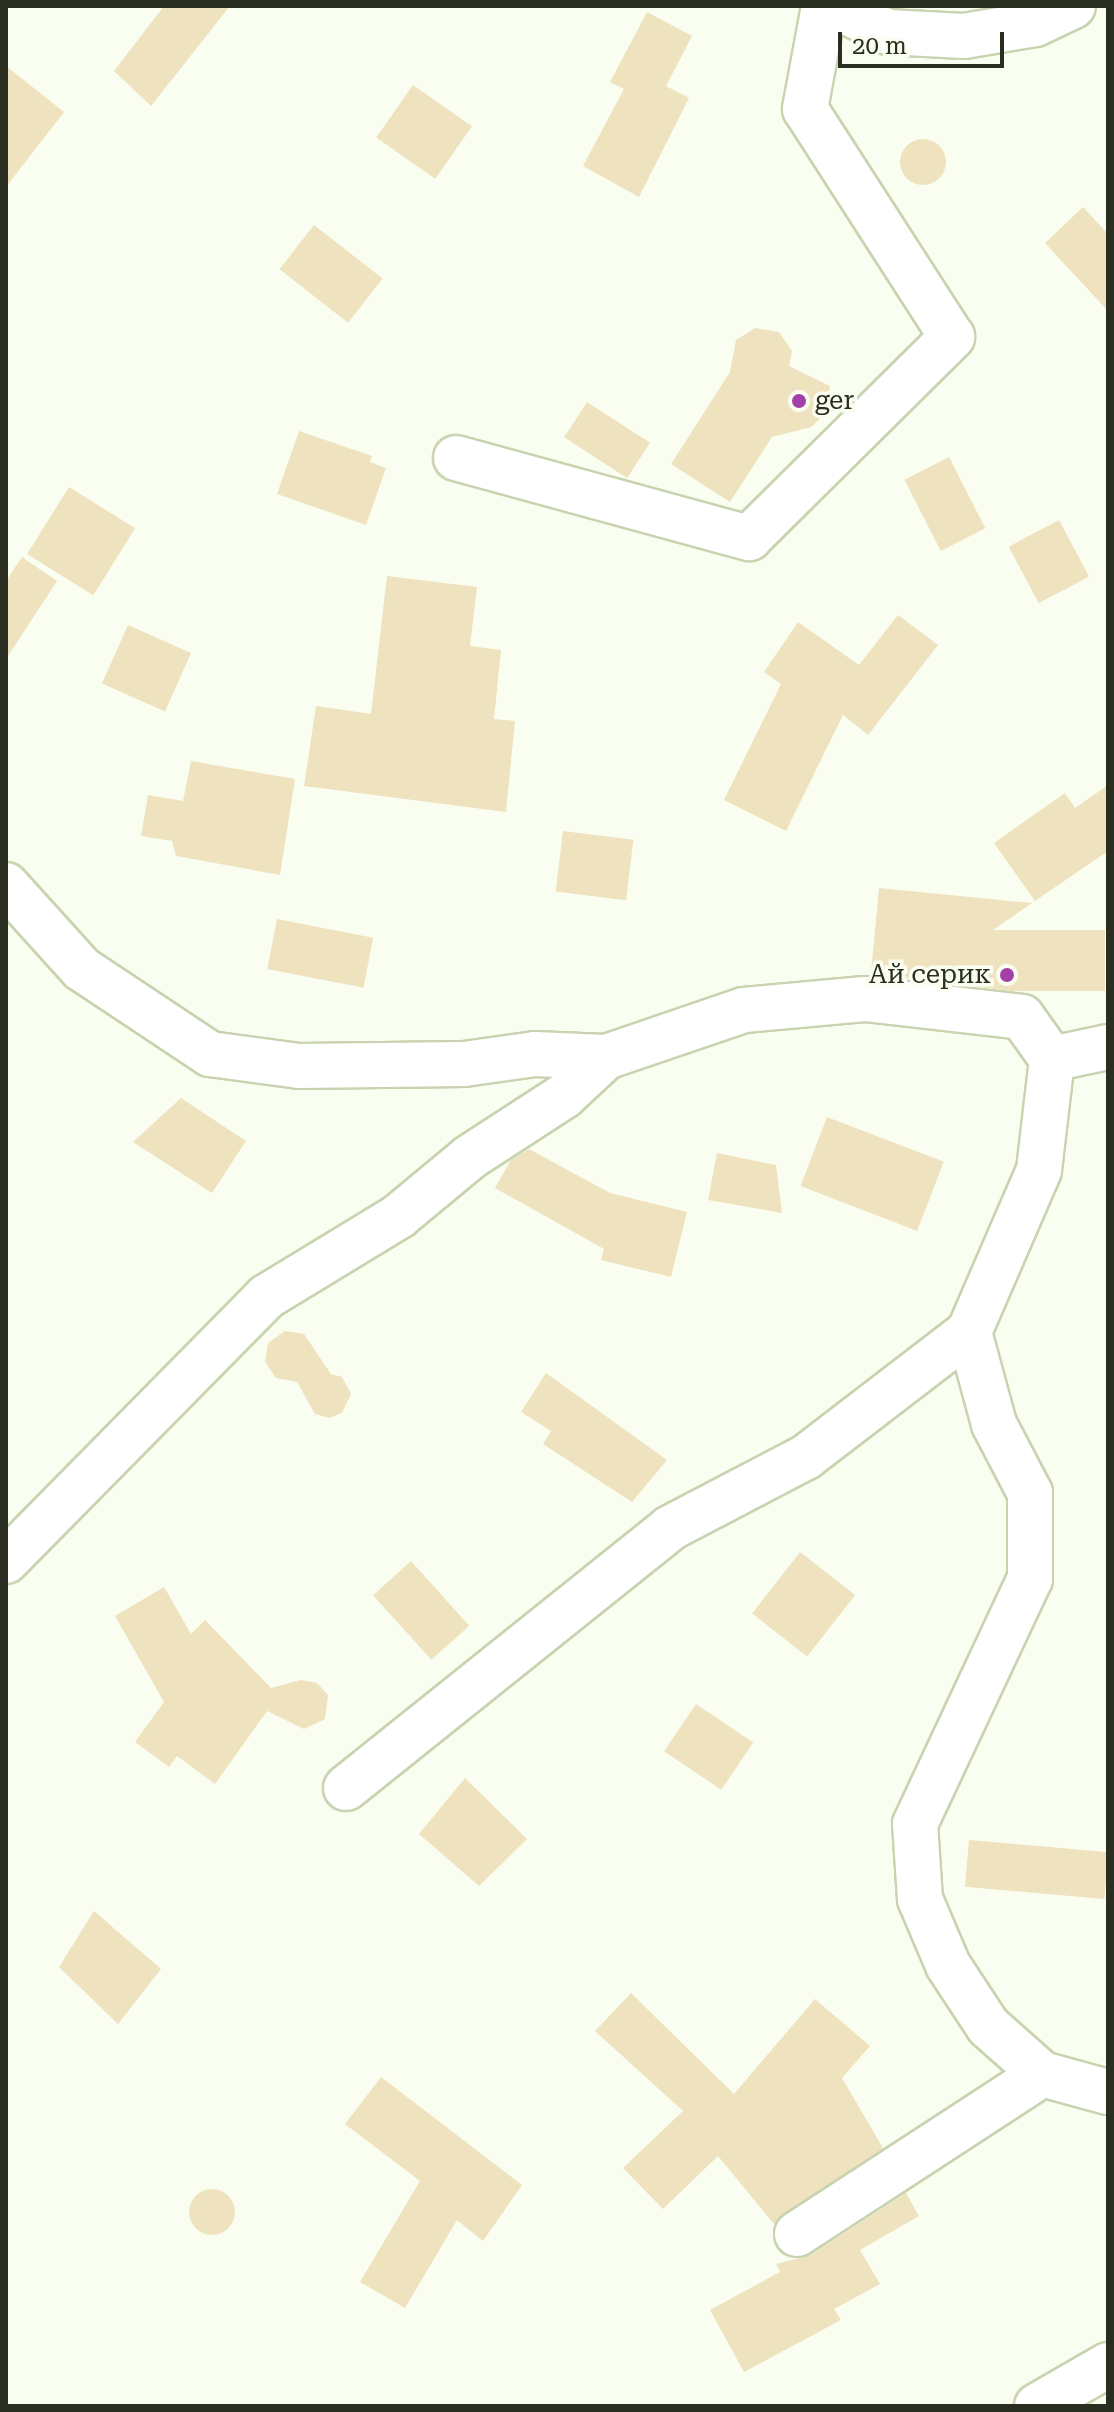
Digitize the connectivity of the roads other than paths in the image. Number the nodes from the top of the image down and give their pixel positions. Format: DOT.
graph roads {
  1 [pos="824,6"];
  2 [pos="834,6"];
  3 [pos="1073,6"];
  4 [pos="456,458"];
  5 [pos="6,885"];
  6 [pos="1108,1047"];
  7 [pos="606,1057"];
  8 [pos="1052,1059"];
  9 [pos="969,1332"];
  10 [pos="6,1561"];
  11 [pos="346,1788"];
  12 [pos="1042,2074"];
  13 [pos="1107,2093"];
  14 [pos="797,2234"];
  15 [pos="1108,2365"];
  16 [pos="1037,2406"];
  1 -- 4 [label="street"];
  2 -- 3 [label="street"];
  5 -- 7 [label="street"];
  6 -- 8 [label="street"];
  7 -- 8 [label="street"];
  7 -- 10 [label="street"];
  8 -- 9 [label="street"];
  9 -- 11 [label="street"];
  9 -- 12 [label="street"];
  12 -- 13 [label="street"];
  12 -- 14 [label="street"];
  15 -- 16 [label="street"];
}
